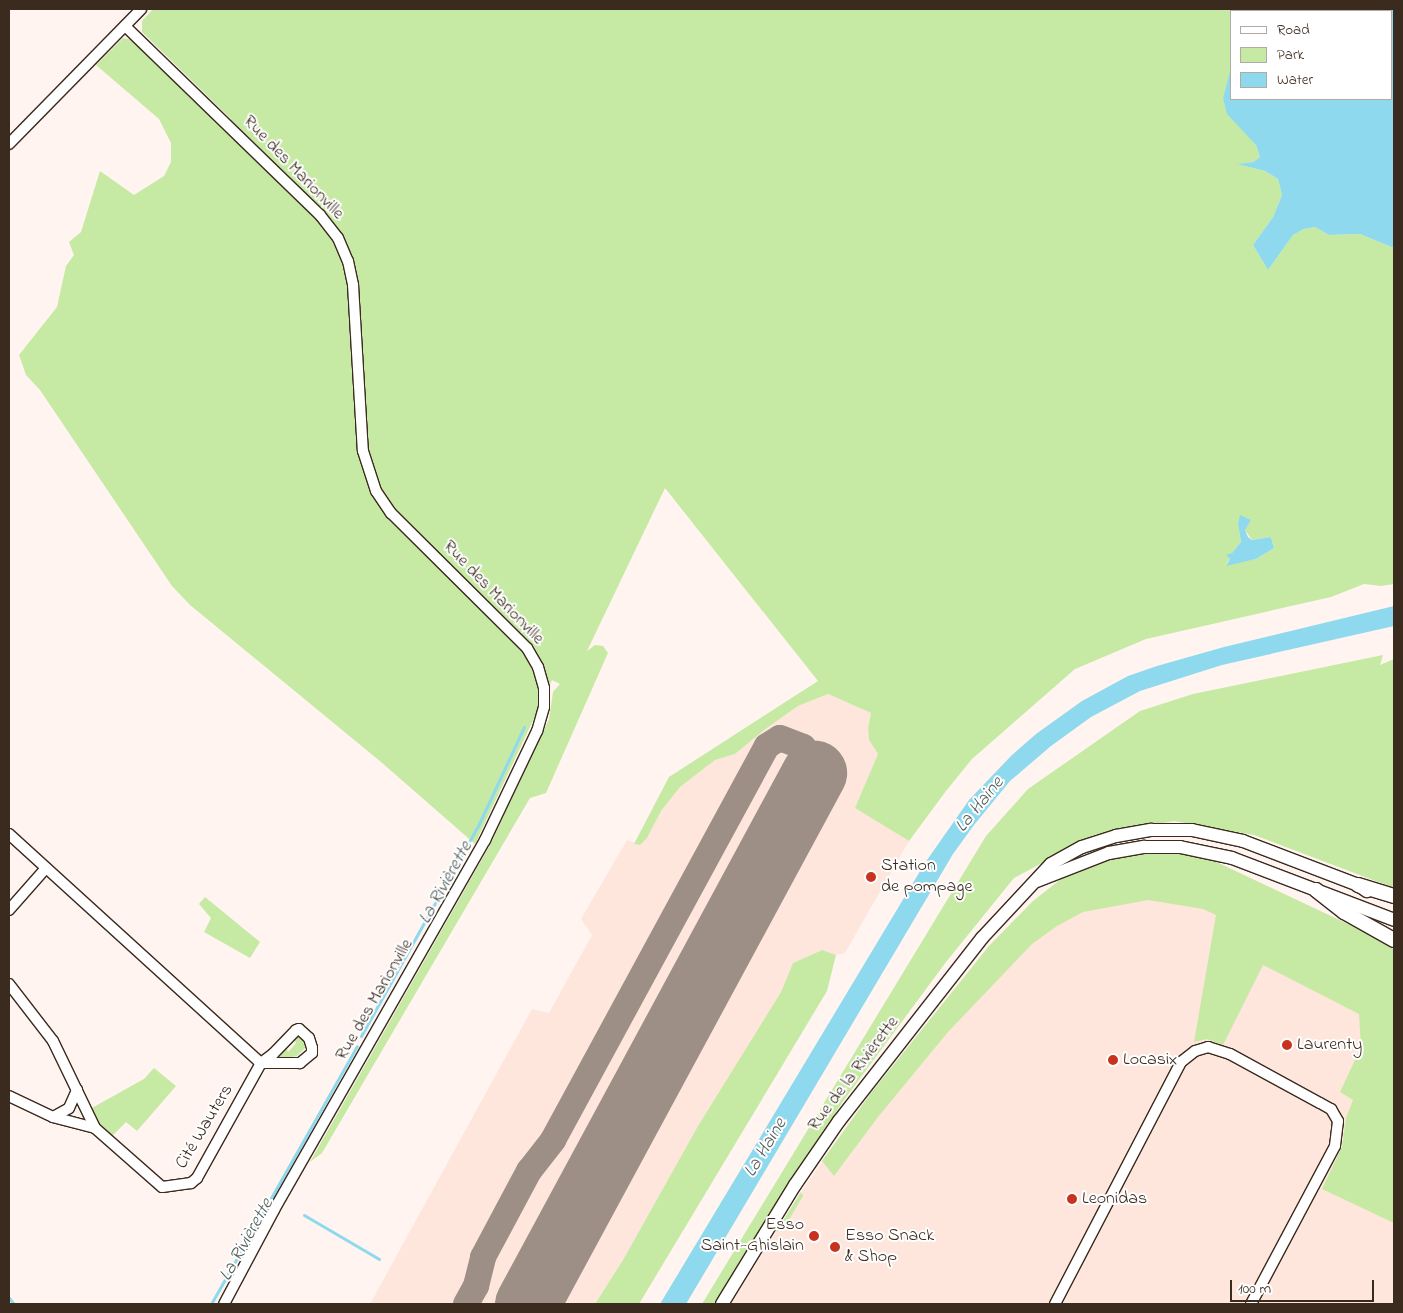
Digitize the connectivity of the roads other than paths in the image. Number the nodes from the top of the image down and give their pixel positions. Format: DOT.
graph roads {
  1 [pos="142,9"];
  2 [pos="125,26"];
  3 [pos="9,144"];
  4 [pos="10,839"];
  5 [pos="46,868"];
  6 [pos="1037,881"];
  7 [pos="1358,885"];
  8 [pos="1316,890"];
  9 [pos="1394,896"];
  10 [pos="1394,902"];
  11 [pos="9,910"];
  12 [pos="1394,920"];
  13 [pos="1394,940"];
  14 [pos="9,984"];
  15 [pos="261,1063"];
  16 [pos="77,1090"];
  17 [pos="9,1096"];
  18 [pos="53,1117"];
  19 [pos="95,1128"];
  20 [pos="224,1304"];
  21 [pos="722,1304"];
  22 [pos="1056,1304"];
  23 [pos="1251,1304"];
  1 -- 2 [label="street"];
  2 -- 3 [label="street"];
  2 -- 20 [label="street, Rue des Marionville"];
  4 -- 5 [label="street"];
  5 -- 11 [label="street"];
  5 -- 15 [label="street"];
  6 -- 7 [label="main road, Rue de la Rivièrette"];
  6 -- 8 [label="main road"];
  6 -- 21 [label="main road, Rue de la Rivièrette"];
  7 -- 9 [label="highway"];
  7 -- 10 [label="main road, Rue de la Rivièrette"];
  8 -- 12 [label="main road"];
  8 -- 13 [label="highway"];
  14 -- 16 [label="street"];
  15 -- 15 [label="street, Cité Wauters"];
  15 -- 19 [label="street, Cité Wauters"];
  16 -- 18 [label="street"];
  16 -- 19 [label="street"];
  17 -- 18 [label="street, Cité Wauters"];
  18 -- 19 [label="street, Cité Wauters"];
  22 -- 23 [label="street"];
}
